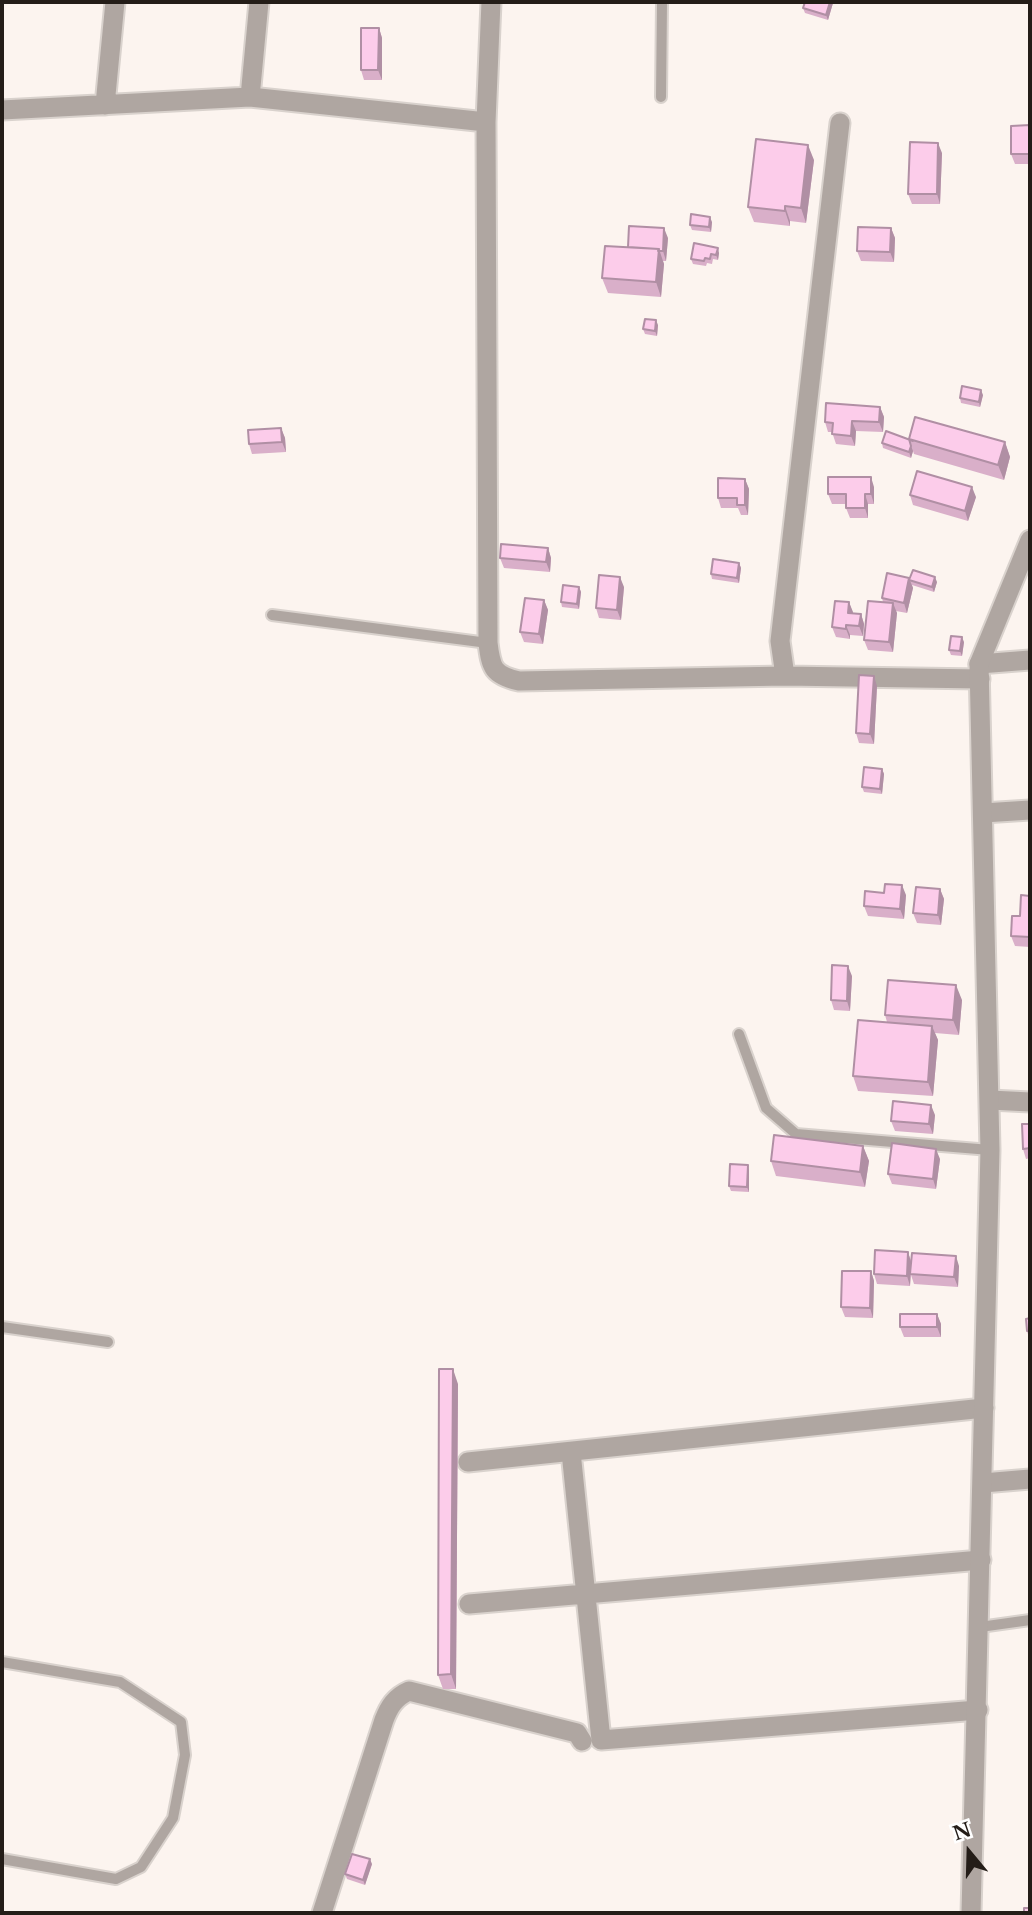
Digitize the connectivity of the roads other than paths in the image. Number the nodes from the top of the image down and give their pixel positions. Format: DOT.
graph roads {
  1 [pos="115,2"];
  2 [pos="259,2"];
  3 [pos="491,2"];
  4 [pos="662,2"];
  5 [pos="250,97"];
  6 [pos="661,97"];
  7 [pos="105,105"];
  8 [pos="2,110"];
  9 [pos="486,122"];
  10 [pos="840,123"];
  11 [pos="1030,540"];
  12 [pos="272,615"];
  13 [pos="488,643"];
  14 [pos="1030,660"];
  15 [pos="979,671"];
  16 [pos="785,676"];
  17 [pos="1030,810"];
  18 [pos="983,813"];
  19 [pos="739,1034"];
  20 [pos="990,1100"];
  21 [pos="1030,1102"];
  22 [pos="990,1150"];
  23 [pos="2,1327"];
  24 [pos="108,1342"];
  25 [pos="984,1408"];
  26 [pos="571,1452"];
  27 [pos="468,1462"];
  28 [pos="1030,1479"];
  29 [pos="983,1483"];
  30 [pos="981,1560"];
  31 [pos="586,1594"];
  32 [pos="468,1604"];
  33 [pos="1030,1620"];
  34 [pos="979,1628"];
  35 [pos="2,1662"];
  36 [pos="978,1710"];
  37 [pos="582,1741"];
  38 [pos="2,1860"];
  39 [pos="322,1913"];
  40 [pos="971,1913"];
  1 -- 7 [label="street"];
  2 -- 5 [label="street"];
  3 -- 9 [label="street"];
  4 -- 6 [label="lane"];
  5 -- 7 [label="street"];
  5 -- 9 [label="street"];
  7 -- 8 [label="street"];
  9 -- 13 [label="street"];
  10 -- 16 [label="street"];
  11 -- 15 [label="street"];
  12 -- 13 [label="lane"];
  13 -- 16 [label="street"];
  14 -- 15 [label="street"];
  15 -- 16 [label="street"];
  15 -- 18 [label="street"];
  17 -- 18 [label="street"];
  18 -- 20 [label="street"];
  19 -- 22 [label="lane"];
  20 -- 21 [label="street"];
  20 -- 22 [label="street"];
  22 -- 25 [label="street"];
  23 -- 24 [label="lane"];
  25 -- 26 [label="street"];
  25 -- 29 [label="street"];
  26 -- 27 [label="street"];
  26 -- 31 [label="street"];
  28 -- 29 [label="street"];
  29 -- 30 [label="street"];
  30 -- 31 [label="street"];
  30 -- 34 [label="street"];
  31 -- 32 [label="street"];
  31 -- 36 [label="street"];
  33 -- 34 [label="lane"];
  34 -- 36 [label="street"];
  35 -- 38 [label="lane"];
  36 -- 40 [label="street"];
  37 -- 39 [label="street"];
}
